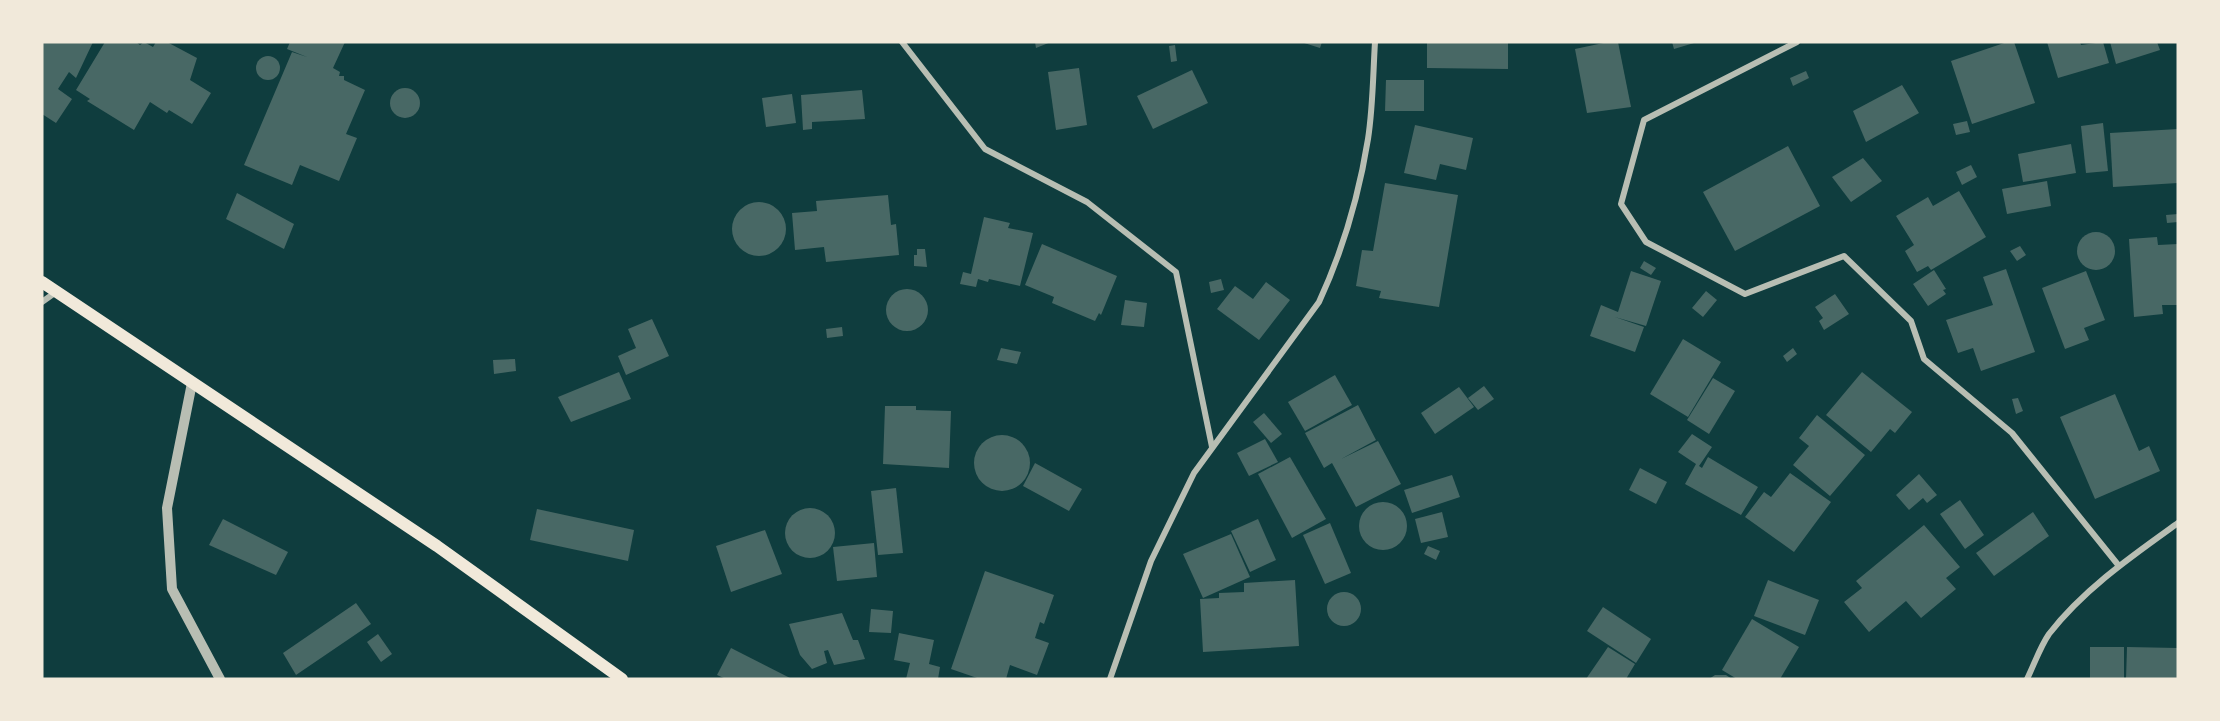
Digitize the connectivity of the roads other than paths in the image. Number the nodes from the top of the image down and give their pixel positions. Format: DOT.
graph roads {
  1 [pos="902,42"];
  2 [pos="1375,42"];
  3 [pos="1797,42"];
  4 [pos="42,282"];
  5 [pos="57,291"];
  6 [pos="42,302"];
  7 [pos="192,383"];
  8 [pos="1212,447"];
  9 [pos="2178,523"];
  10 [pos="2119,566"];
  11 [pos="220,679"];
  12 [pos="622,679"];
  13 [pos="1110,679"];
  14 [pos="2027,679"];
  1 -- 8 [label="street"];
  2 -- 8 [label="street"];
  3 -- 10 [label="street"];
  4 -- 5 [label="main road"];
  5 -- 6 [label="street"];
  5 -- 7 [label="main road"];
  7 -- 11 [label="street"];
  7 -- 12 [label="main road"];
  8 -- 13 [label="street"];
  9 -- 10 [label="street"];
  10 -- 14 [label="street"];
}
